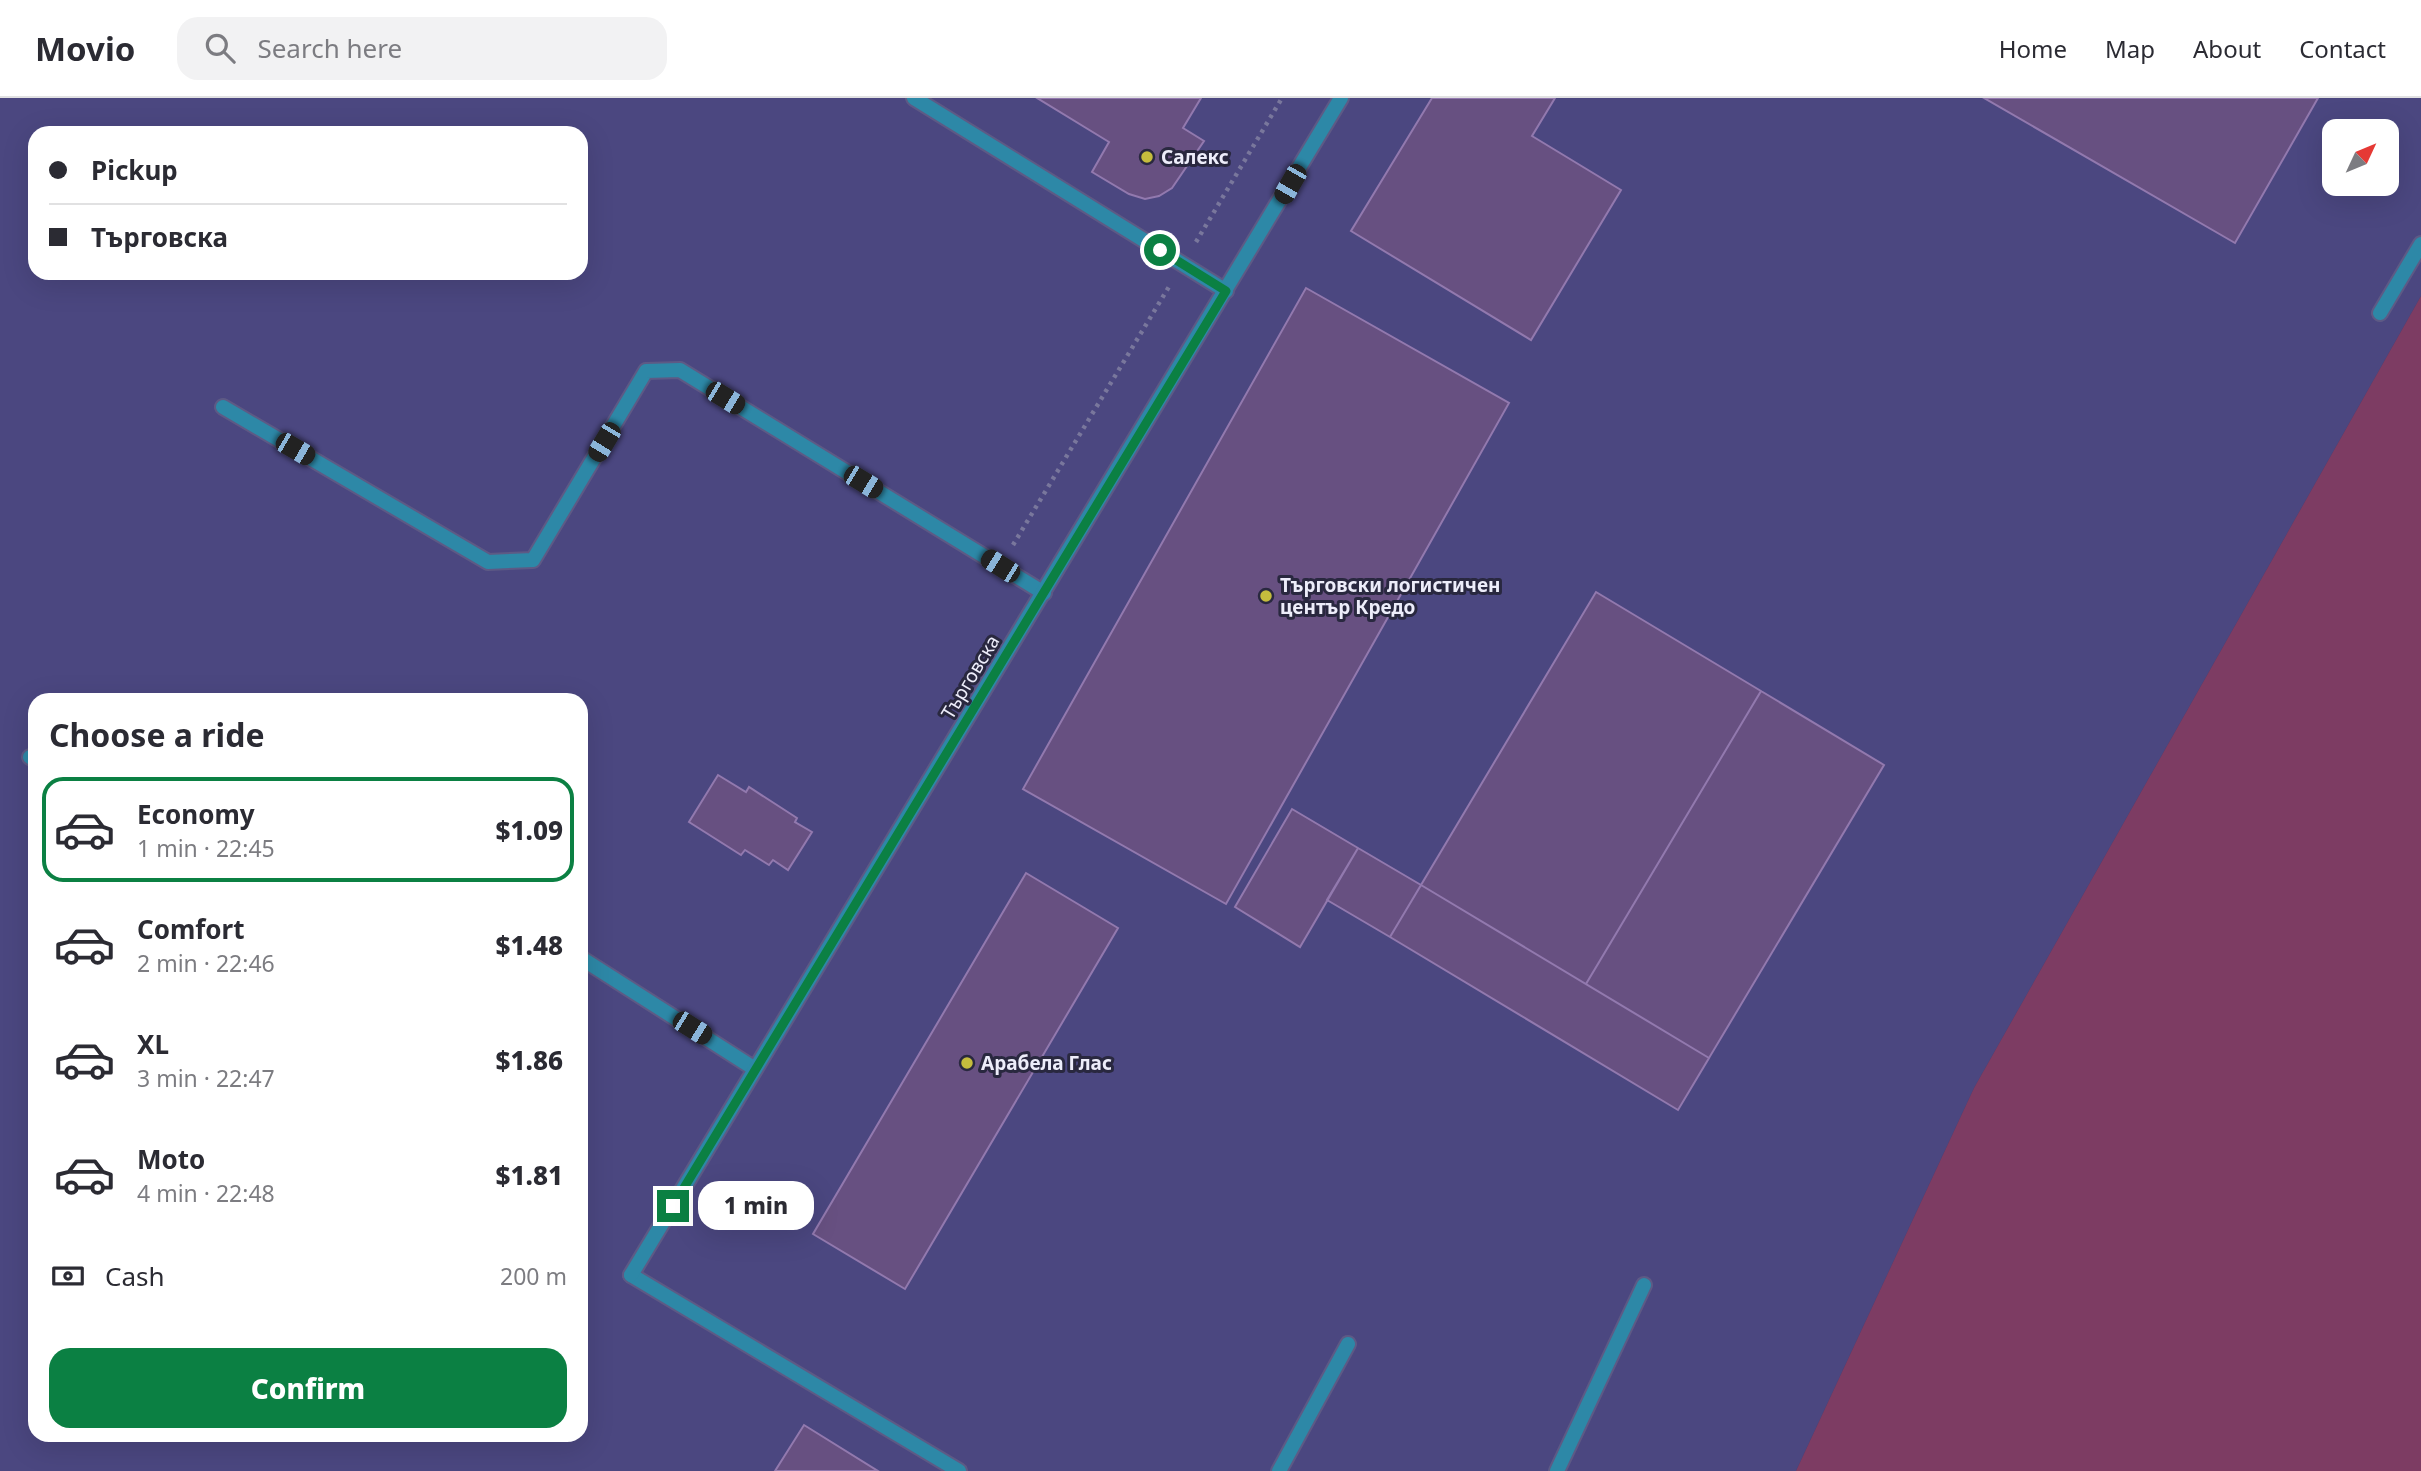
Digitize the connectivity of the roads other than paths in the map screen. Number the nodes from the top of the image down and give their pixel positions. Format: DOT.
graph roads {
  1 [pos="914,98"];
  2 [pos="1340,98"];
  3 [pos="2421,244"];
  4 [pos="1226,291"];
  5 [pos="2380,313"];
  6 [pos="223,407"];
  7 [pos="1044,593"];
  8 [pos="588,962"];
  9 [pos="755,1069"];
  10 [pos="1644,1285"];
  11 [pos="1348,1344"];
  12 [pos="959,1471"];
  13 [pos="1279,1471"];
  14 [pos="1557,1471"];
  1 -- 4 [label="street"];
  2 -- 4 [label="street, Търговска"];
  3 -- 5 [label="street"];
  4 -- 7 [label="street, Търговска"];
  6 -- 7 [label="street"];
  7 -- 9 [label="street, Търговска"];
  8 -- 9 [label="street"];
  9 -- 12 [label="street, Търговска"];
  10 -- 14 [label="street"];
  11 -- 13 [label="street"];
}
